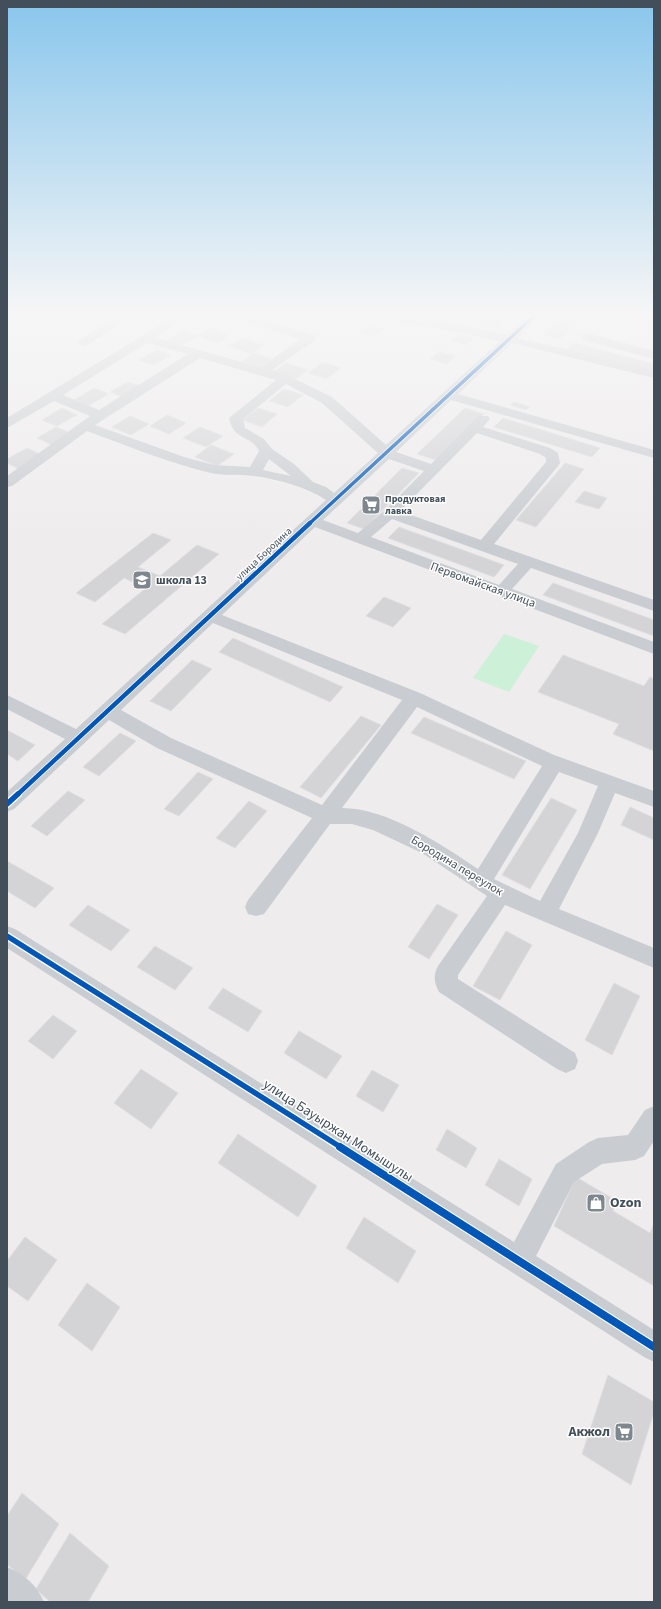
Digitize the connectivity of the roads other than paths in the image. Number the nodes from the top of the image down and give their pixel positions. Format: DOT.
graph roads {
  1 [pos="57,392"];
  2 [pos="136,392"];
  3 [pos="269,392"];
  4 [pos="311,392"];
  5 [pos="451,392"];
  6 [pos="52,395"];
  7 [pos="448,395"];
  8 [pos="495,408"];
  9 [pos="100,415"];
  10 [pos="7,424"];
  11 [pos="86,426"];
  12 [pos="474,428"];
  13 [pos="266,451"];
  14 [pos="386,453"];
  15 [pos="654,454"];
  16 [pos="433,469"];
  17 [pos="255,472"];
  18 [pos="7,483"];
  19 [pos="308,485"];
  20 [pos="335,500"];
  21 [pos="390,513"];
  22 [pos="312,521"];
  23 [pos="360,539"];
  24 [pos="484,546"];
  25 [pos="528,562"];
  26 [pos="501,592"];
  27 [pos="654,606"];
  28 [pos="210,616"];
  29 [pos="654,648"];
  30 [pos="414,698"];
  31 [pos="7,701"];
  32 [pos="108,711"];
  33 [pos="78,738"];
  34 [pos="554,763"];
  35 [pos="609,783"];
  36 [pos="654,799"];
  37 [pos="7,804"];
  38 [pos="326,816"];
  39 [pos="491,888"];
  40 [pos="256,907"];
  41 [pos="545,913"];
  42 [pos="7,936"];
  43 [pos="654,958"];
  44 [pos="566,1061"];
  45 [pos="654,1119"];
  46 [pos="519,1261"];
  47 [pos="654,1347"];
  48 [pos="7,1584"];
  49 [pos="27,1602"];
  1 -- 6 [label="street"];
  2 -- 9 [label="street"];
  3 -- 13 [label="street"];
  4 -- 14 [label="street"];
  5 -- 7 [label="street, улица Бородина"];
  6 -- 9 [label="street"];
  6 -- 10 [label="street"];
  7 -- 8 [label="street"];
  7 -- 14 [label="street, улица Бородина"];
  8 -- 12 [label="street"];
  8 -- 15 [label="street"];
  9 -- 11 [label="street"];
  11 -- 17 [label="street"];
  11 -- 18 [label="street"];
  12 -- 16 [label="street"];
  12 -- 24 [label="street"];
  13 -- 17 [label="street"];
  13 -- 19 [label="street"];
  14 -- 16 [label="street"];
  14 -- 20 [label="street, улица Бородина"];
  16 -- 21 [label="street"];
  17 -- 19 [label="street"];
  19 -- 20 [label="street"];
  20 -- 22 [label="street, улица Бородина"];
  21 -- 23 [label="street"];
  21 -- 24 [label="street"];
  22 -- 23 [label="street, Первомайская улица"];
  22 -- 28 [label="street, улица Бородина"];
  23 -- 26 [label="street, Первомайская улица"];
  24 -- 25 [label="street"];
  25 -- 26 [label="street"];
  25 -- 27 [label="street"];
  26 -- 29 [label="street, Первомайская улица"];
  28 -- 30 [label="street"];
  28 -- 32 [label="street, улица Бородина"];
  30 -- 34 [label="street"];
  30 -- 38 [label="street"];
  31 -- 33 [label="street"];
  32 -- 33 [label="street, улица Бородина"];
  32 -- 38 [label="street, Бородина переулок"];
  33 -- 37 [label="street, улица Бородина"];
  34 -- 35 [label="street"];
  34 -- 39 [label="street"];
  35 -- 36 [label="street"];
  35 -- 41 [label="street"];
  38 -- 39 [label="street, Бородина переулок"];
  38 -- 40 [label="street"];
  39 -- 41 [label="street, Бородина переулок"];
  39 -- 44 [label="street"];
  41 -- 43 [label="street, Бородина переулок"];
  42 -- 46 [label="street, улица Бауыржан Момышулы"];
  45 -- 46 [label="street"];
  46 -- 47 [label="street, улица Бауыржан Момышулы"];
  48 -- 49 [label="street"];
}
